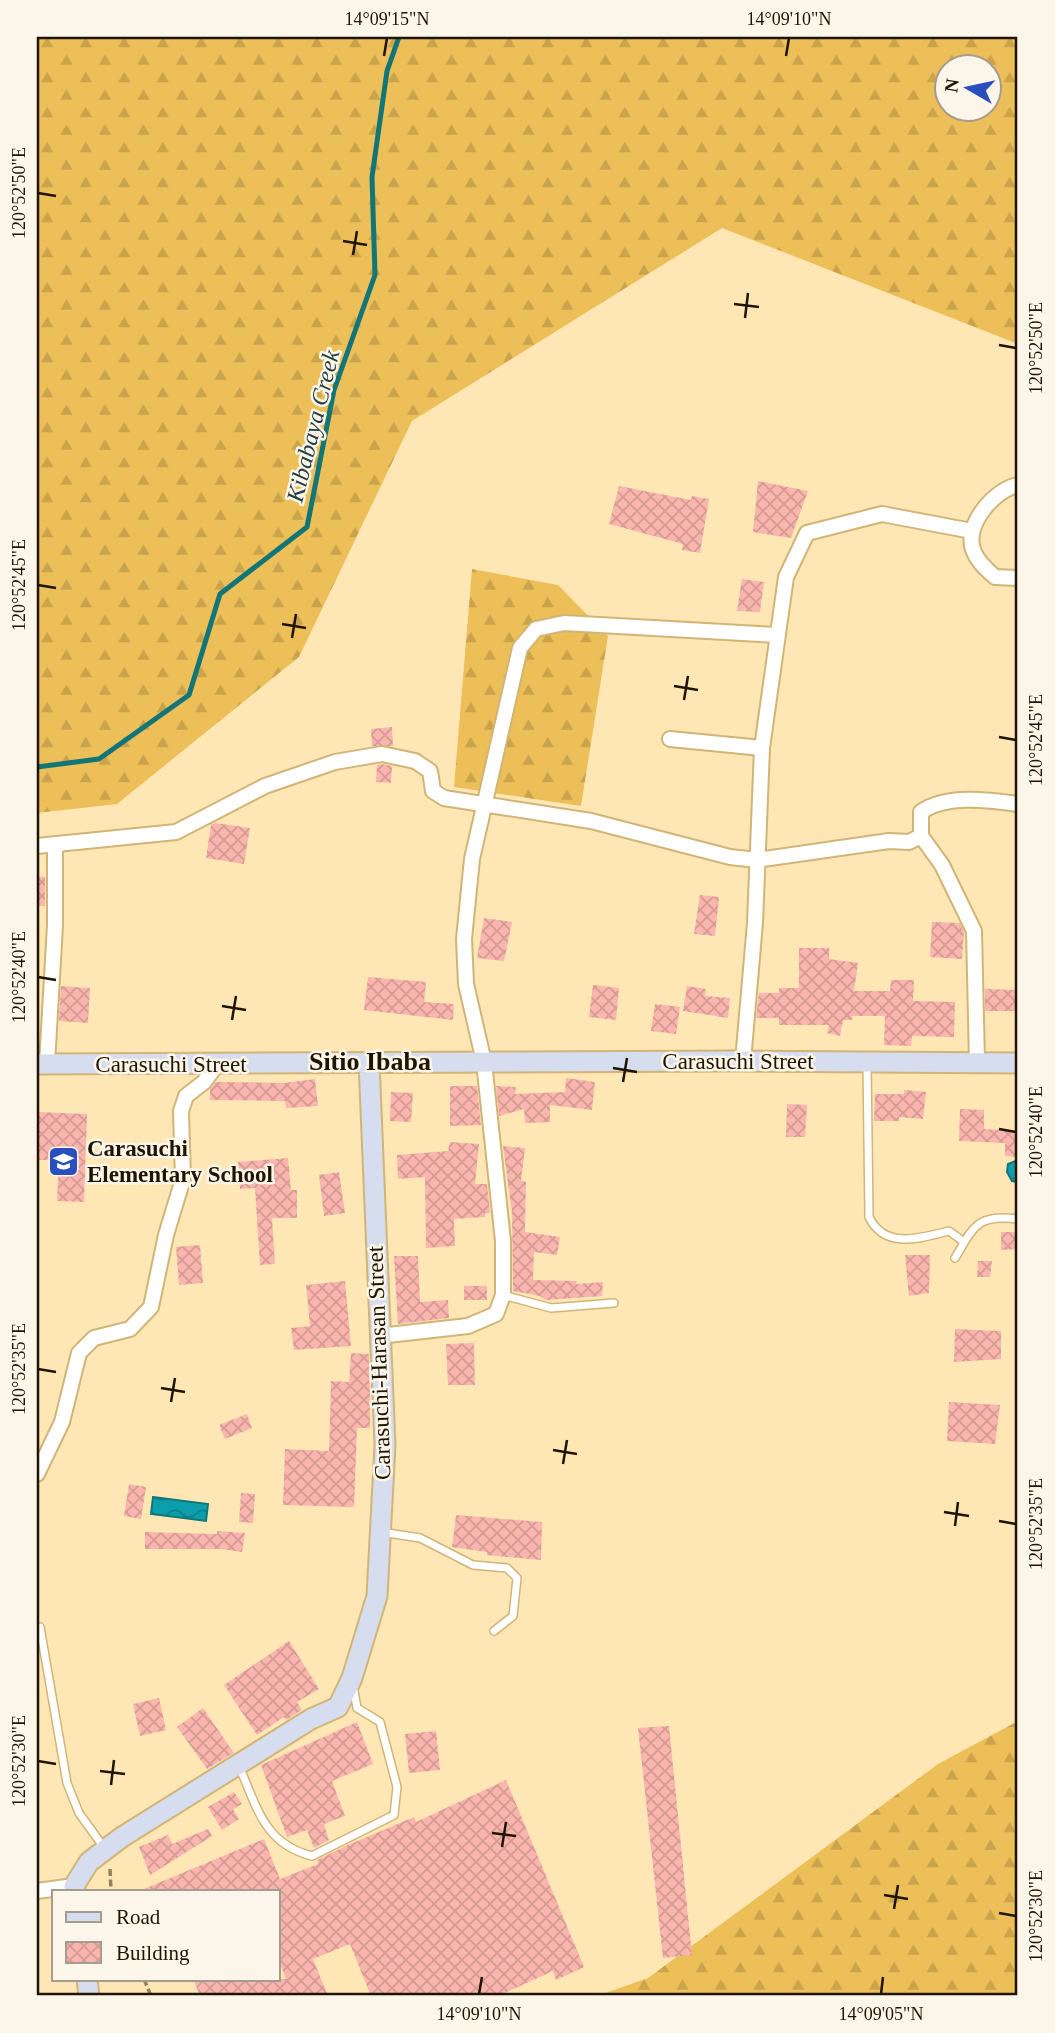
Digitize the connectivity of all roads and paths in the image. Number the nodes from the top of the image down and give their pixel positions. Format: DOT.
graph roads {
  1 [pos="1018,485"];
  2 [pos="972,531"];
  3 [pos="1018,578"];
  4 [pos="777,635"];
  5 [pos="670,739"];
  6 [pos="762,748"];
  7 [pos="1018,804"];
  8 [pos="483,805"];
  9 [pos="921,836"];
  10 [pos="55,844"];
  11 [pos="37,846"];
  12 [pos="757,860"];
  13 [pos="743,1061"];
  14 [pos="867,1061"];
  15 [pos="369,1062"];
  16 [pos="484,1062"];
  17 [pos="977,1062"];
  18 [pos="218,1063"];
  19 [pos="1018,1063"];
  20 [pos="42,1064"];
  21 [pos="1018,1219"];
  22 [pos="964,1242"];
  23 [pos="955,1258"];
  24 [pos="503,1296"];
  25 [pos="614,1303"];
  26 [pos="379,1336"];
  27 [pos="38,1466"];
  28 [pos="381,1531"];
  29 [pos="40,1627"];
  30 [pos="494,1631"];
  31 [pos="352,1678"];
  32 [pos="239,1765"];
  33 [pos="105,1850"];
  34 [pos="75,1888"];
  35 [pos="37,1891"];
  1 -- 2 [label="street"];
  2 -- 3 [label="street"];
  2 -- 4 [label="street"];
  4 -- 6 [label="street"];
  4 -- 8 [label="street"];
  5 -- 6 [label="street"];
  6 -- 12 [label="street"];
  7 -- 9 [label="street"];
  8 -- 10 [label="street"];
  8 -- 12 [label="street"];
  8 -- 16 [label="street"];
  9 -- 12 [label="street"];
  9 -- 17 [label="street"];
  10 -- 11 [label="street"];
  10 -- 20 [label="street"];
  12 -- 13 [label="street"];
  13 -- 14 [label="street, Carasuchi Street"];
  13 -- 16 [label="street, Carasuchi Street"];
  14 -- 17 [label="street, Carasuchi Street"];
  14 -- 22 [label="lane"];
  15 -- 16 [label="street, Carasuchi Street"];
  15 -- 18 [label="street, Carasuchi Street"];
  15 -- 26 [label="street, Carasuchi-Harasan Street"];
  16 -- 24 [label="street"];
  17 -- 19 [label="street, Carasuchi Street"];
  18 -- 20 [label="street, Carasuchi Street"];
  18 -- 27 [label="street"];
  21 -- 22 [label="lane"];
  22 -- 23 [label="lane"];
  24 -- 25 [label="lane"];
  24 -- 26 [label="street"];
  26 -- 28 [label="street, Carasuchi-Harasan Street"];
  28 -- 30 [label="lane"];
  28 -- 31 [label="street, Carasuchi-Harasan Street"];
  29 -- 33 [label="lane"];
  31 -- 32 [label="street, Carasuchi-Harasan Street"];
  31 -- 32 [label="lane"];
  32 -- 33 [label="street, Carasuchi-Harasan Street"];
  33 -- 34 [label="street, Carasuchi-Harasan Street"];
  34 -- 35 [label="street"];
}
